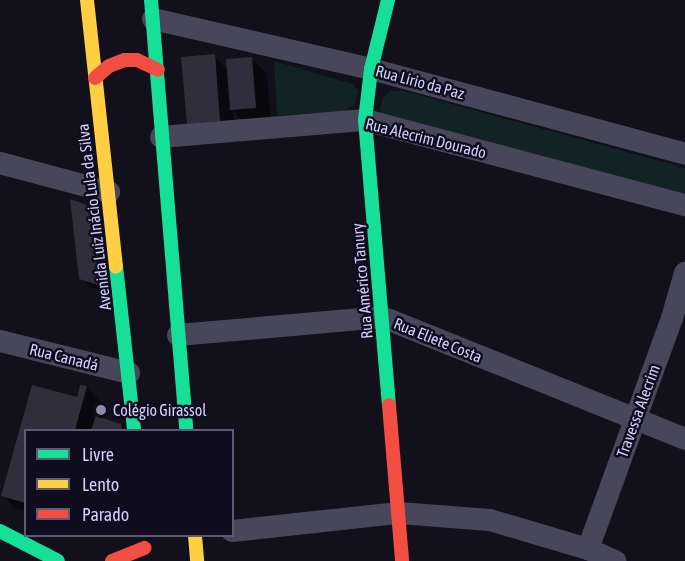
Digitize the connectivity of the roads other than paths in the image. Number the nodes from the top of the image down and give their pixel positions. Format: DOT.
graph roads {
  1 [pos="388,0"];
  2 [pos="83,1"];
  3 [pos="152,10"];
  4 [pos="371,69"];
  5 [pos="158,70"];
  6 [pos="95,78"];
  7 [pos="365,120"];
  8 [pos="161,137"];
  9 [pos="685,154"];
  10 [pos="0,163"];
  11 [pos="109,192"];
  12 [pos="685,205"];
  13 [pos="685,273"];
  14 [pos="382,317"];
  15 [pos="679,321"];
  16 [pos="178,335"];
  17 [pos="0,341"];
  18 [pos="129,373"];
  19 [pos="635,419"];
  20 [pos="134,429"];
  21 [pos="186,429"];
  22 [pos="685,439"];
  23 [pos="399,513"];
  24 [pos="0,531"];
  25 [pos="234,531"];
  26 [pos="195,537"];
  27 [pos="144,548"];
  28 [pos="588,549"];
  29 [pos="58,561"];
  30 [pos="112,561"];
  31 [pos="197,561"];
  32 [pos="402,561"];
  33 [pos="615,561"];
  1 -- 4 [label="street, Rua Américo Tanury"];
  2 -- 6 [label="street, Avenida Luiz Inácio Lula da Silva"];
  3 -- 4 [label="street, Rua Lírio da Paz"];
  3 -- 5 [label="street"];
  4 -- 7 [label="street, Rua Américo Tanury"];
  4 -- 9 [label="street, Rua Lírio da Paz"];
  5 -- 6 [label="street"];
  5 -- 8 [label="street"];
  6 -- 11 [label="street, Avenida Luiz Inácio Lula da Silva"];
  7 -- 8 [label="street, Rua Alecrim Dourado"];
  7 -- 12 [label="street, Rua Alecrim Dourado"];
  7 -- 14 [label="street, Rua Américo Tanury"];
  8 -- 16 [label="street"];
  10 -- 11 [label="street"];
  11 -- 18 [label="street, Avenida Luiz Inácio Lula da Silva"];
  13 -- 15 [label="street, Travessa Alecrim"];
  14 -- 16 [label="street, Rua Eliete Costa"];
  14 -- 19 [label="street, Rua Eliete Costa"];
  14 -- 23 [label="street, Rua Américo Tanury"];
  15 -- 19 [label="street, Travessa Alecrim"];
  16 -- 21 [label="street"];
  17 -- 18 [label="street, Rua Canadá"];
  18 -- 20 [label="street, Avenida Luiz Inácio Lula da Silva"];
  19 -- 22 [label="street, Rua Eliete Costa"];
  19 -- 28 [label="street, Travessa Alecrim"];
  23 -- 25 [label="street"];
  23 -- 28 [label="street"];
  23 -- 32 [label="street, Rua Américo Tanury"];
  24 -- 29 [label="street"];
  26 -- 31 [label="street"];
  27 -- 30 [label="street"];
  28 -- 33 [label="street"];
}
